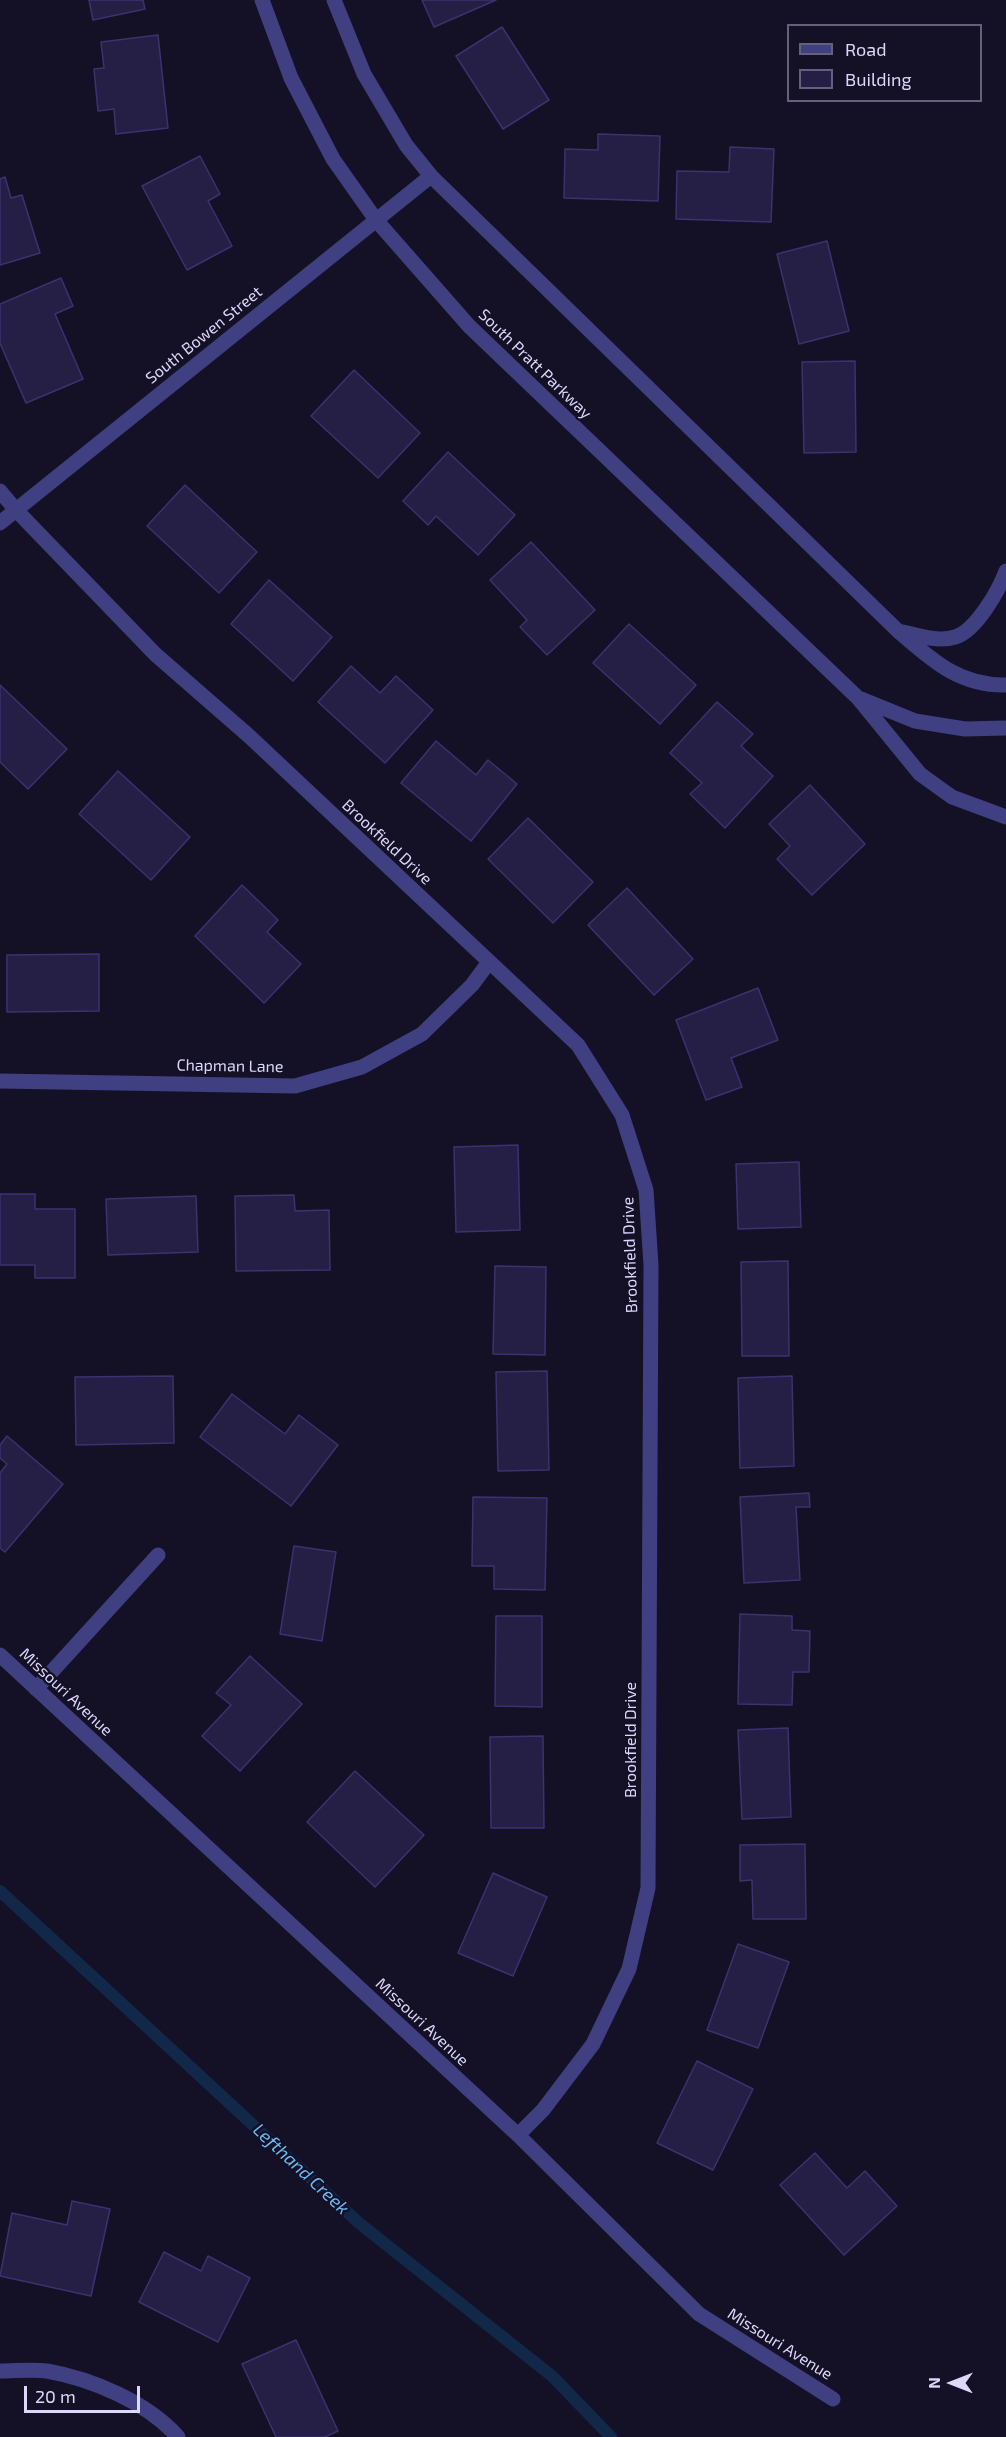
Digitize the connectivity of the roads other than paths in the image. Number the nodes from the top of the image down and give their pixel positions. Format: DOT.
graph roads {
  1 [pos="262,0"];
  2 [pos="334,0"];
  3 [pos="431,176"];
  4 [pos="376,220"];
  5 [pos="0,491"];
  6 [pos="16,510"];
  7 [pos="0,523"];
  8 [pos="1006,571"];
  9 [pos="897,630"];
  10 [pos="1006,685"];
  11 [pos="858,698"];
  12 [pos="1006,728"];
  13 [pos="1006,818"];
  14 [pos="489,962"];
  15 [pos="0,1081"];
  16 [pos="158,1555"];
  17 [pos="0,1655"];
  18 [pos="36,1689"];
  19 [pos="518,2135"];
  20 [pos="0,2371"];
  21 [pos="832,2399"];
  22 [pos="178,2437"];
  1 -- 4 [label="street, South Pratt Parkway"];
  2 -- 3 [label="street"];
  3 -- 4 [label="street, South Bowen Street"];
  3 -- 9 [label="street"];
  4 -- 6 [label="street, South Bowen Street"];
  4 -- 11 [label="street, South Pratt Parkway"];
  5 -- 6 [label="street, Brookfield Drive"];
  6 -- 7 [label="street, South Bowen Street"];
  6 -- 14 [label="street, Brookfield Drive"];
  8 -- 9 [label="street"];
  9 -- 10 [label="street"];
  11 -- 12 [label="street, South Pratt Parkway"];
  11 -- 13 [label="street, South Pratt Parkway"];
  14 -- 15 [label="street, Chapman Lane"];
  14 -- 19 [label="street, Brookfield Drive"];
  16 -- 18 [label="street"];
  17 -- 18 [label="street, Missouri Avenue"];
  18 -- 19 [label="street, Missouri Avenue"];
  19 -- 21 [label="street, Missouri Avenue"];
  20 -- 22 [label="street"];
}
